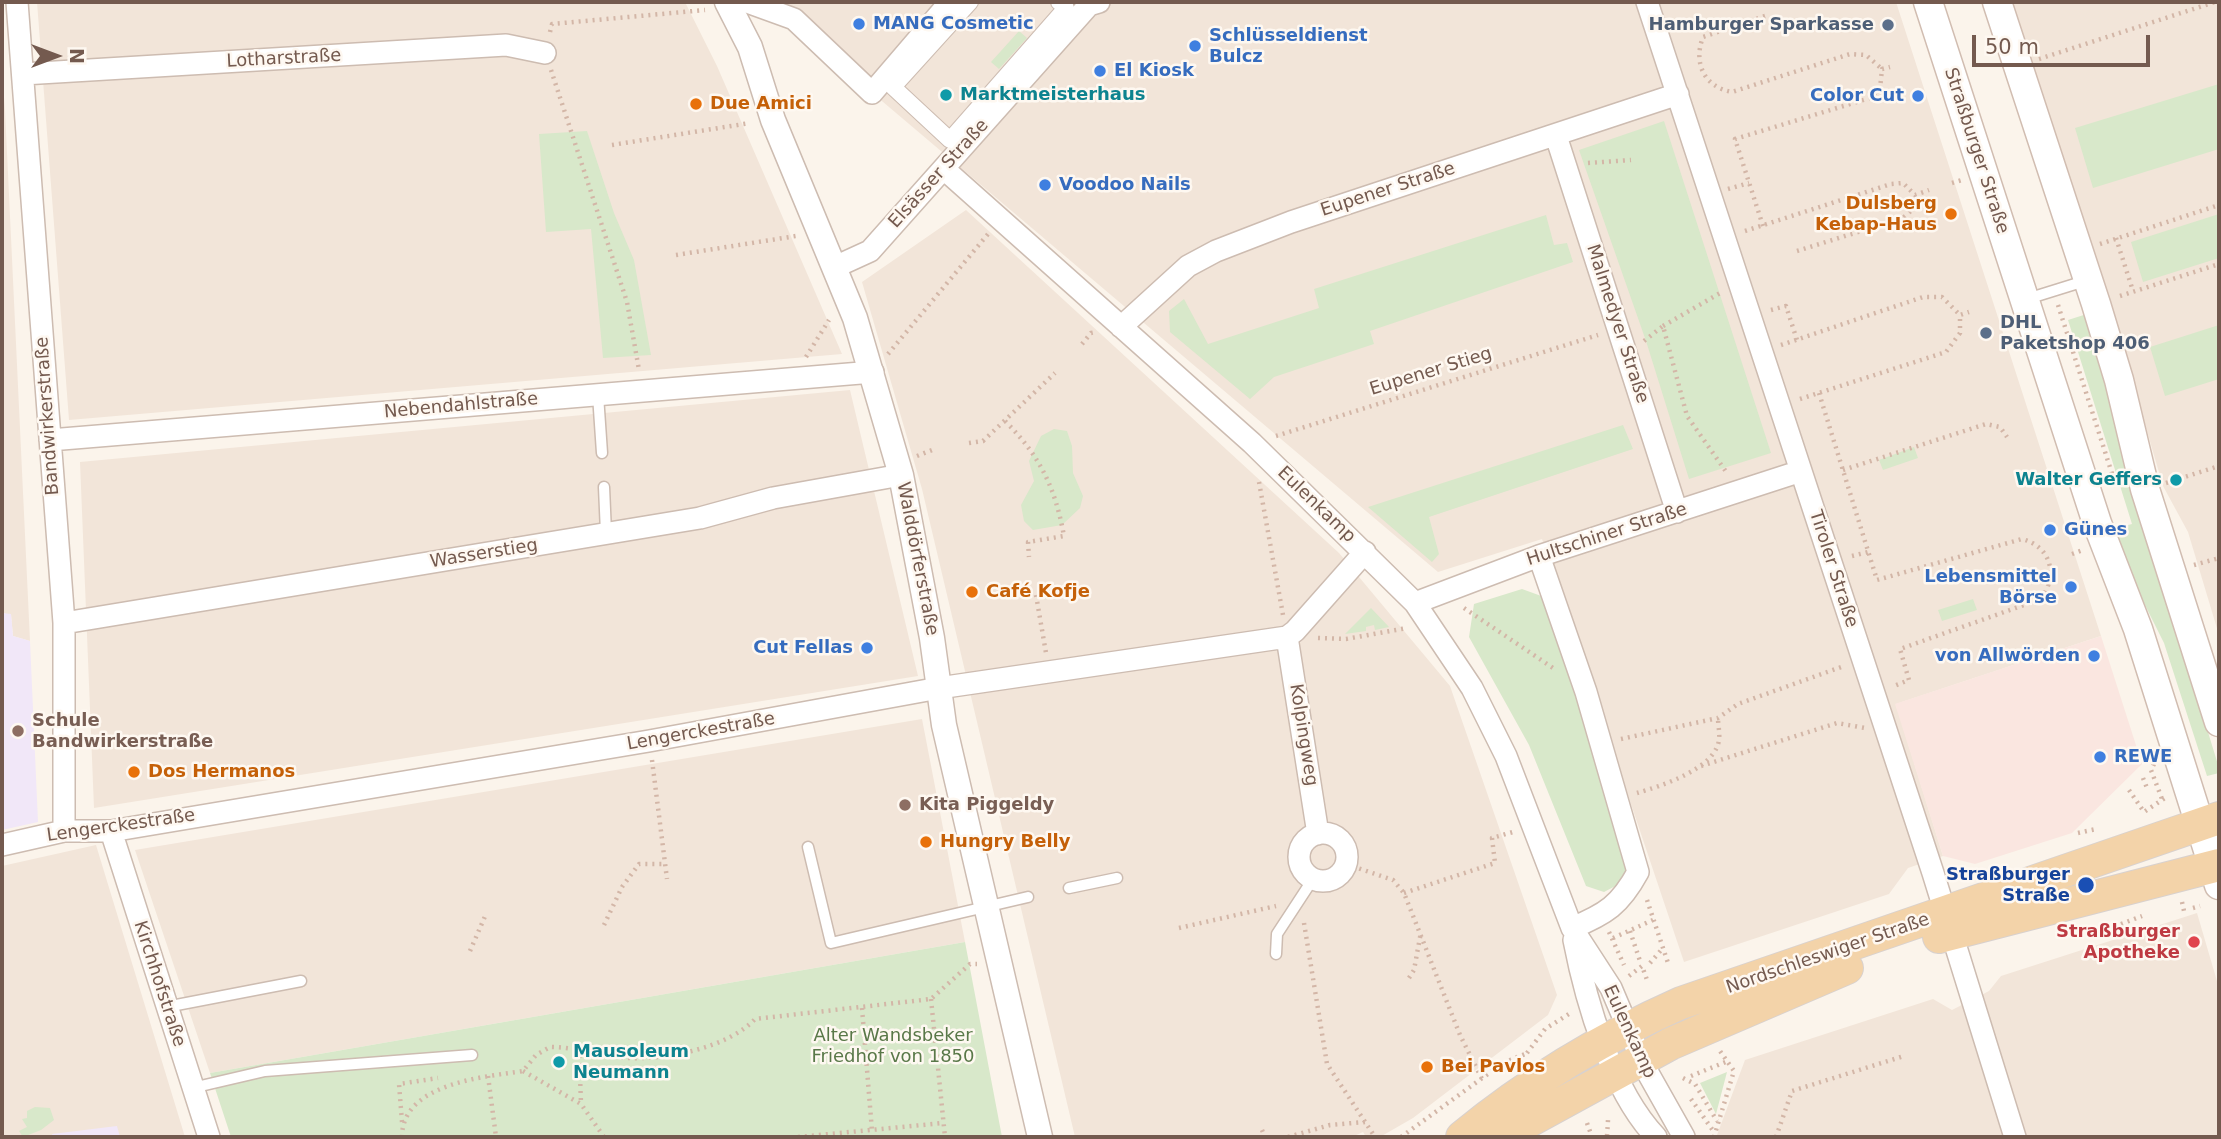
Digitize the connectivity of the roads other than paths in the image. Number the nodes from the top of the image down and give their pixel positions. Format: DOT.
graph roads {
  1 [pos="17,2"];
  2 [pos="747,2"];
  3 [pos="950,2"];
  4 [pos="970,2"];
  5 [pos="1059,2"];
  6 [pos="1647,2"];
  7 [pos="1928,2"];
  8 [pos="1997,2"];
  9 [pos="1091,3"];
  10 [pos="717,4"];
  11 [pos="545,53"];
  12 [pos="23,74"];
  13 [pos="1678,94"];
  14 [pos="1556,136"];
  15 [pos="944,169"];
  16 [pos="835,267"];
  17 [pos="2092,292"];
  18 [pos="2024,299"];
  19 [pos="1121,327"];
  20 [pos="873,373"];
  21 [pos="598,395"];
  22 [pos="50,440"];
  23 [pos="602,453"];
  24 [pos="1801,471"];
  25 [pos="901,475"];
  26 [pos="604,487"];
  27 [pos="1678,512"];
  28 [pos="606,533"];
  29 [pos="1365,552"];
  30 [pos="1539,556"];
  31 [pos="1415,603"];
  32 [pos="64,623"];
  33 [pos="1287,637"];
  34 [pos="939,688"];
  35 [pos="2219,722"];
  36 [pos="2209,821"];
  37 [pos="64,831"];
  38 [pos="111,831"];
  39 [pos="1318,834"];
  40 [pos="2,845"];
  41 [pos="808,847"];
  42 [pos="2217,872"];
  43 [pos="1116,878"];
  44 [pos="1313,879"];
  45 [pos="1069,888"];
  46 [pos="1028,897"];
  47 [pos="985,906"];
  48 [pos="1948,924"];
  49 [pos="1572,928"];
  50 [pos="1276,954"];
  51 [pos="301,981"];
  52 [pos="166,1007"];
  53 [pos="1616,1033"];
  54 [pos="472,1055"];
  55 [pos="1628,1066"];
  56 [pos="192,1088"];
  57 [pos="209,1137"];
  58 [pos="1040,1137"];
  59 [pos="1462,1137"];
  60 [pos="1500,1137"];
  61 [pos="1656,1137"];
  62 [pos="1684,1137"];
  63 [pos="2015,1137"];
  1 -- 12 [label="street, Bandwirkerstraße"];
  2 -- 3 [label="street"];
  4 -- 5 [label="street"];
  6 -- 13 [label="street, Tiroler Straße"];
  7 -- 18 [label="main road, Straßburger Straße"];
  8 -- 17 [label="main road"];
  9 -- 15 [label="street, Elsässer Straße"];
  10 -- 16 [label="street, Walddörferstraße"];
  11 -- 12 [label="street, Lotharstraße"];
  12 -- 22 [label="street, Bandwirkerstraße"];
  13 -- 14 [label="street, Eupener Straße"];
  13 -- 24 [label="street, Tiroler Straße"];
  14 -- 19 [label="street, Eupener Straße"];
  14 -- 27 [label="street, Malmedyer Straße"];
  15 -- 16 [label="street, Elsässer Straße"];
  15 -- 19 [label="street, Eulenkamp"];
  16 -- 20 [label="street, Walddörferstraße"];
  17 -- 18 [label="lane"];
  17 -- 35 [label="main road"];
  18 -- 36 [label="main road, Straßburger Straße"];
  19 -- 29 [label="street, Eulenkamp"];
  20 -- 21 [label="street, Nebendahlstraße"];
  20 -- 25 [label="street, Walddörferstraße"];
  21 -- 22 [label="street, Nebendahlstraße"];
  21 -- 23 [label="lane"];
  22 -- 32 [label="street, Bandwirkerstraße"];
  24 -- 27 [label="street, Hultschiner Straße"];
  24 -- 48 [label="street, Tiroler Straße"];
  25 -- 28 [label="street, Wasserstieg"];
  25 -- 34 [label="street, Walddörferstraße"];
  26 -- 28 [label="lane"];
  27 -- 30 [label="street, Hultschiner Straße"];
  28 -- 32 [label="street, Wasserstieg"];
  29 -- 31 [label="street, Eulenkamp"];
  29 -- 33 [label="street"];
  30 -- 31 [label="street, Hultschiner Straße"];
  30 -- 49 [label="street"];
  31 -- 49 [label="street, Eulenkamp"];
  32 -- 37 [label="street, Bandwirkerstraße"];
  33 -- 34 [label="street, Lengerckestraße"];
  33 -- 39 [label="street, Kolpingweg"];
  34 -- 38 [label="street, Lengerckestraße"];
  34 -- 47 [label="street, Walddörferstraße"];
  36 -- 42 [label="main road, Straßburger Straße"];
  36 -- 48 [label="main road, Nordschleswiger Straße"];
  37 -- 38 [label="street, Lengerckestraße"];
  37 -- 40 [label="street, Lengerckestraße"];
  38 -- 52 [label="street, Kirchhofstraße"];
  39 -- 44 [label="street"];
  39 -- 44 [label="street"];
  41 -- 47 [label="lane"];
  42 -- 48 [label="main road, Nordschleswiger Straße"];
  43 -- 45 [label="lane"];
  44 -- 50 [label="lane"];
  46 -- 47 [label="lane"];
  47 -- 58 [label="street, Walddörferstraße"];
  48 -- 53 [label="main road, Nordschleswiger Straße"];
  48 -- 55 [label="main road, Nordschleswiger Straße"];
  48 -- 63 [label="street, Tiroler Straße"];
  49 -- 53 [label="street, Eulenkamp"];
  51 -- 52 [label="lane"];
  52 -- 56 [label="street, Kirchhofstraße"];
  53 -- 55 [label="street, Eulenkamp"];
  53 -- 59 [label="main road, Nordschleswiger Straße"];
  54 -- 56 [label="lane"];
  55 -- 60 [label="main road, Nordschleswiger Straße"];
  55 -- 61 [label="street, Eulenkamp"];
  55 -- 62 [label="street, Eulenkamp"];
  56 -- 57 [label="street, Kirchhofstraße"];
}
